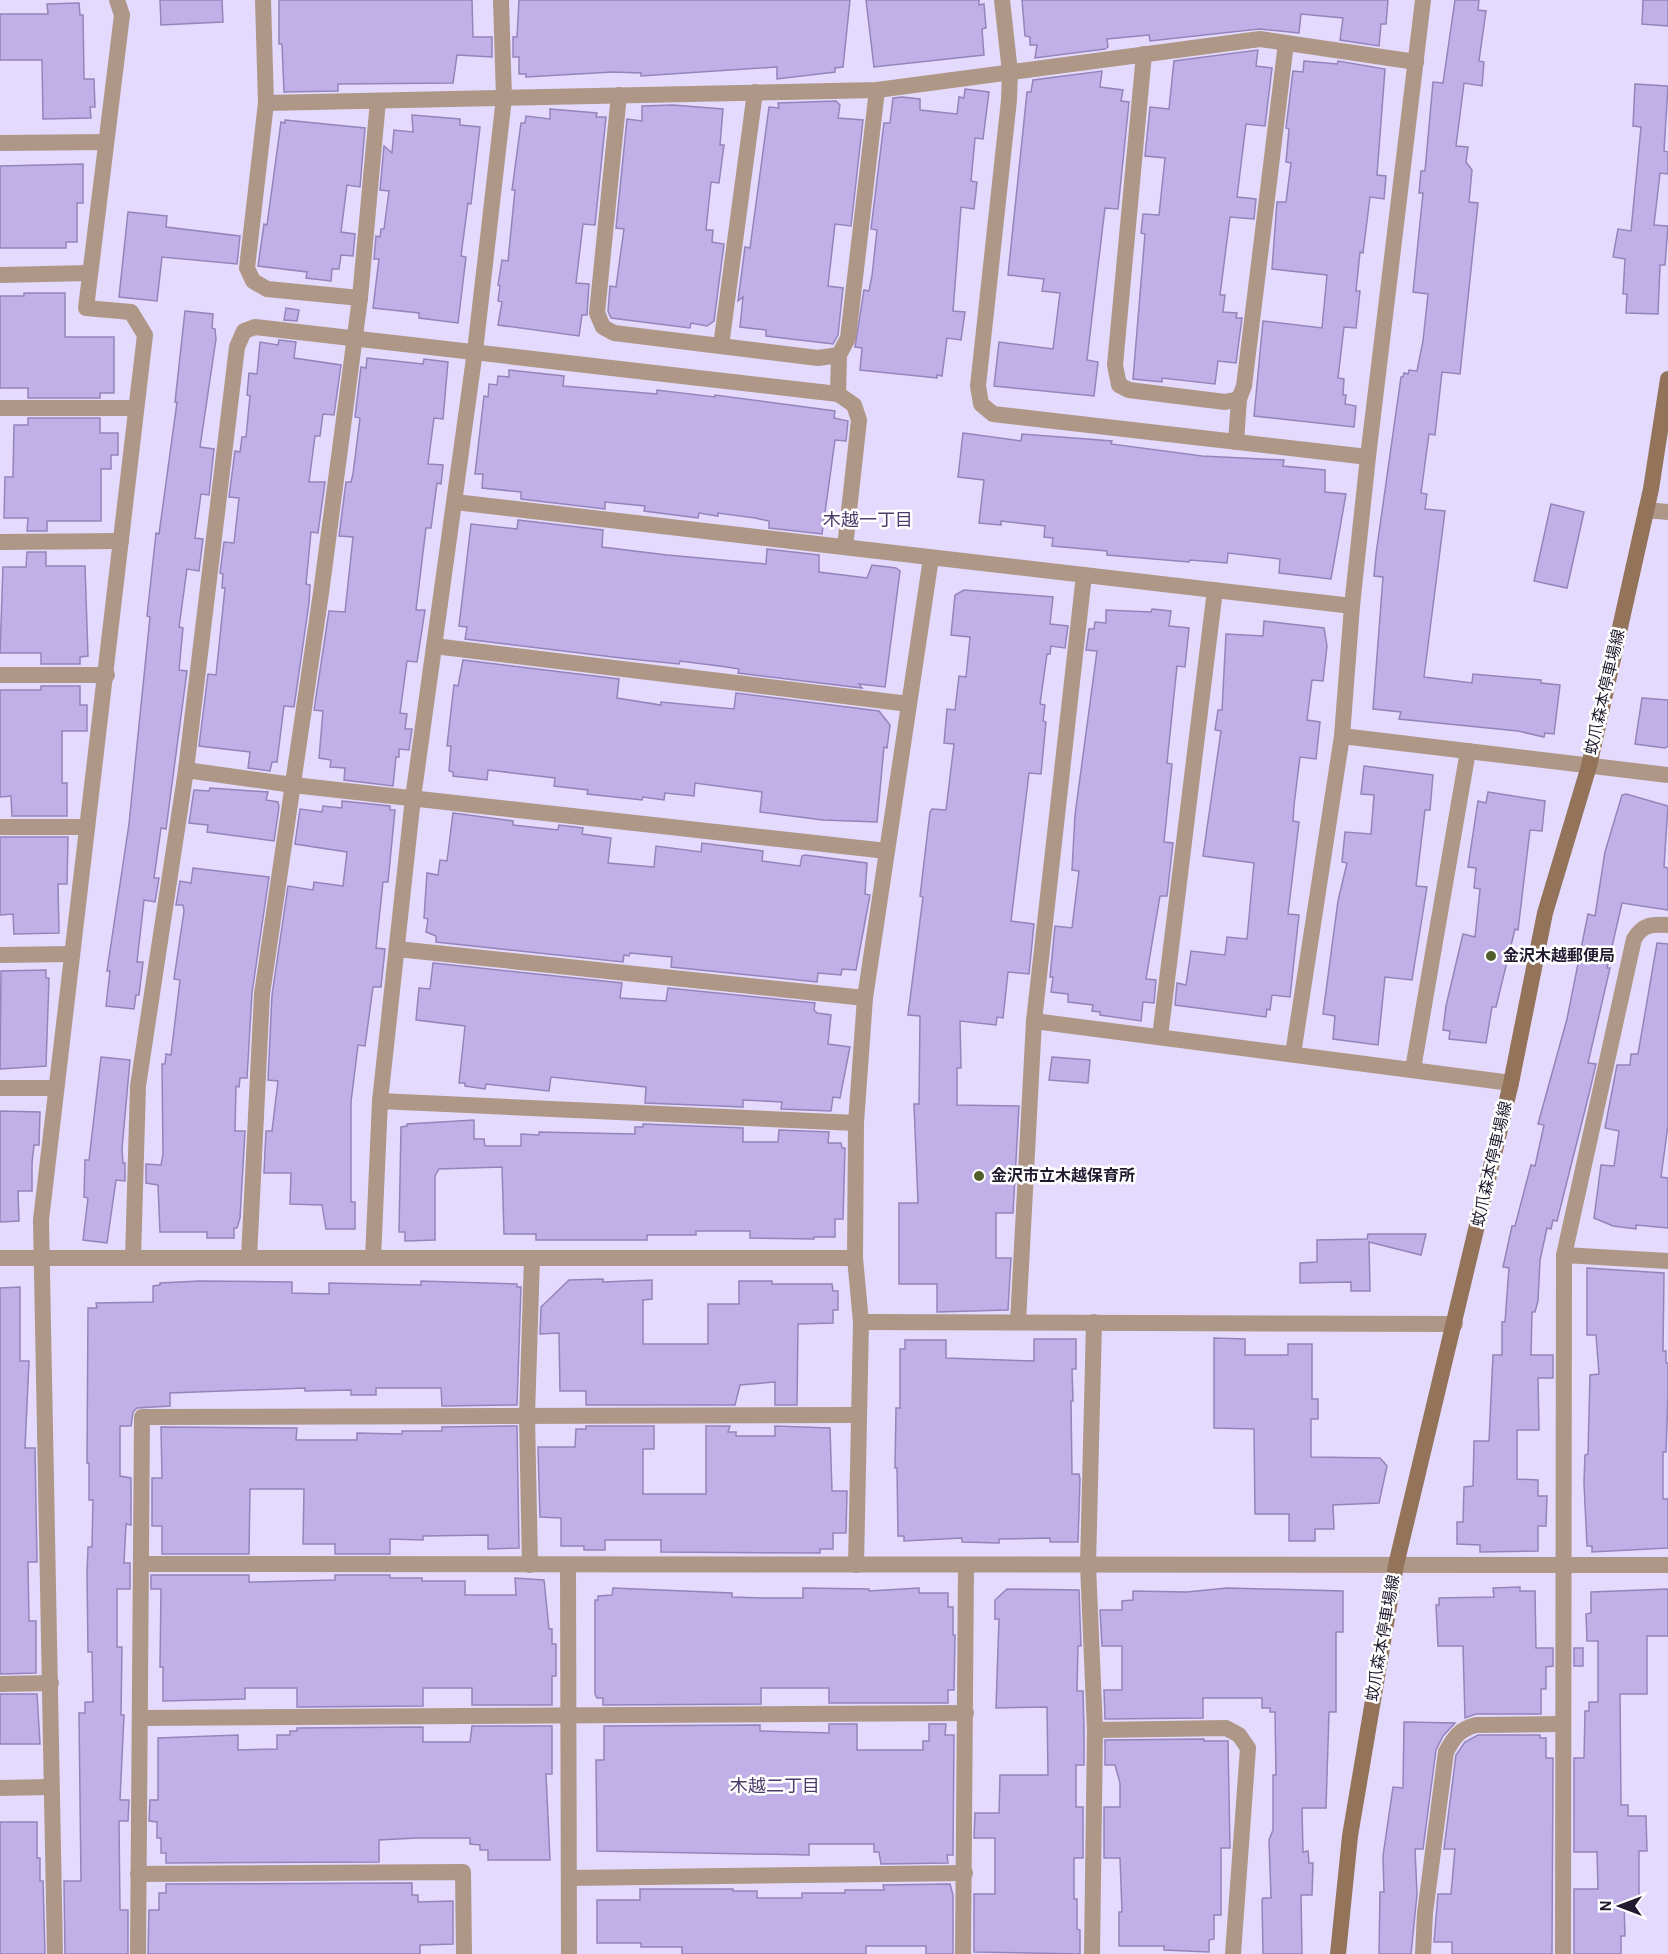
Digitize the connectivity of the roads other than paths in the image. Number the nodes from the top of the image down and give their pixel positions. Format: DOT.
graph roads {
  1 [pos="117,0"];
  2 [pos="262,0"];
  3 [pos="501,0"];
  4 [pos="1002,0"];
  5 [pos="1423,0"];
  6 [pos="1286,43"];
  7 [pos="1144,54"];
  8 [pos="1416,62"];
  9 [pos="1010,72"];
  10 [pos="877,90"];
  11 [pos="755,92"];
  12 [pos="620,95"];
  13 [pos="504,98"];
  14 [pos="378,101"];
  15 [pos="266,103"];
  16 [pos="106,142"];
  17 [pos="0,143"];
  18 [pos="90,273"];
  19 [pos="0,275"];
  20 [pos="360,298"];
  21 [pos="356,339"];
  22 [pos="721,346"];
  23 [pos="476,351"];
  24 [pos="839,355"];
  25 [pos="1668,379"];
  26 [pos="838,394"];
  27 [pos="1239,399"];
  28 [pos="0,408"];
  29 [pos="136,408"];
  30 [pos="1236,442"];
  31 [pos="1368,457"];
  32 [pos="455,502"];
  33 [pos="1646,510"];
  34 [pos="1668,512"];
  35 [pos="121,541"];
  36 [pos="0,542"];
  37 [pos="844,547"];
  38 [pos="931,558"];
  39 [pos="1084,575"];
  40 [pos="1215,590"];
  41 [pos="1352,606"];
  42 [pos="434,646"];
  43 [pos="0,675"];
  44 [pos="107,675"];
  45 [pos="909,704"];
  46 [pos="1342,736"];
  47 [pos="1468,751"];
  48 [pos="1589,766"];
  49 [pos="186,770"];
  50 [pos="1668,776"];
  51 [pos="293,785"];
  52 [pos="413,798"];
  53 [pos="0,827"];
  54 [pos="86,827"];
  55 [pos="887,851"];
  56 [pos="1668,926"];
  57 [pos="397,949"];
  58 [pos="71,954"];
  59 [pos="0,955"];
  60 [pos="865,998"];
  61 [pos="1034,1021"];
  62 [pos="1160,1037"];
  63 [pos="1293,1054"];
  64 [pos="1413,1069"];
  65 [pos="1511,1083"];
  66 [pos="0,1088"];
  67 [pos="55,1088"];
  68 [pos="380,1101"];
  69 [pos="856,1124"];
  70 [pos="1564,1255"];
  71 [pos="0,1258"];
  72 [pos="43,1258"];
  73 [pos="133,1258"];
  74 [pos="249,1258"];
  75 [pos="373,1258"];
  76 [pos="531,1258"];
  77 [pos="855,1258"];
  78 [pos="1668,1261"];
  79 [pos="861,1322"];
  80 [pos="1018,1322"];
  81 [pos="1094,1322"];
  82 [pos="1455,1324"];
  83 [pos="858,1415"];
  84 [pos="527,1416"];
  85 [pos="141,1564"];
  86 [pos="530,1565"];
  87 [pos="568,1565"];
  88 [pos="856,1565"];
  89 [pos="966,1565"];
  90 [pos="1088,1565"];
  91 [pos="1396,1565"];
  92 [pos="1563,1565"];
  93 [pos="1668,1565"];
  94 [pos="51,1683"];
  95 [pos="0,1684"];
  96 [pos="966,1713"];
  97 [pos="568,1716"];
  98 [pos="140,1718"];
  99 [pos="1563,1724"];
  100 [pos="1095,1730"];
  101 [pos="50,1787"];
  102 [pos="0,1788"];
  103 [pos="138,1874"];
  104 [pos="965,1874"];
  105 [pos="569,1878"];
  106 [pos="55,1954"];
  107 [pos="138,1954"];
  108 [pos="464,1954"];
  109 [pos="569,1954"];
  110 [pos="963,1954"];
  111 [pos="1092,1954"];
  112 [pos="1233,1954"];
  113 [pos="1338,1954"];
  114 [pos="1423,1954"];
  115 [pos="1563,1954"];
  1 -- 16 [label="street"];
  2 -- 15 [label="street"];
  3 -- 13 [label="street"];
  4 -- 9 [label="street"];
  5 -- 8 [label="street"];
  6 -- 7 [label="street"];
  6 -- 8 [label="street"];
  6 -- 27 [label="street"];
  7 -- 9 [label="street"];
  7 -- 27 [label="street"];
  8 -- 31 [label="street"];
  9 -- 10 [label="street"];
  9 -- 30 [label="street"];
  10 -- 11 [label="street"];
  10 -- 24 [label="street"];
  11 -- 12 [label="street"];
  11 -- 22 [label="street"];
  12 -- 13 [label="street"];
  12 -- 22 [label="street"];
  13 -- 14 [label="street"];
  13 -- 23 [label="street"];
  14 -- 15 [label="street"];
  14 -- 20 [label="street"];
  15 -- 20 [label="street"];
  16 -- 17 [label="street"];
  16 -- 18 [label="street"];
  18 -- 19 [label="street"];
  18 -- 29 [label="street"];
  20 -- 21 [label="street"];
  21 -- 23 [label="street"];
  21 -- 49 [label="street"];
  21 -- 51 [label="street"];
  22 -- 24 [label="street"];
  23 -- 26 [label="street"];
  23 -- 32 [label="street"];
  24 -- 26 [label="street"];
  25 -- 33 [label="main road, 蚊爪森本停車場線"];
  26 -- 37 [label="street"];
  27 -- 30 [label="street"];
  28 -- 29 [label="street"];
  29 -- 35 [label="street"];
  30 -- 31 [label="street"];
  31 -- 41 [label="street"];
  32 -- 37 [label="street"];
  32 -- 42 [label="street"];
  33 -- 34 [label="street"];
  33 -- 48 [label="main road, 蚊爪森本停車場線"];
  35 -- 36 [label="street"];
  35 -- 44 [label="street"];
  37 -- 38 [label="street"];
  38 -- 39 [label="street"];
  38 -- 45 [label="street"];
  39 -- 40 [label="street"];
  39 -- 61 [label="street"];
  40 -- 41 [label="street"];
  40 -- 62 [label="street"];
  41 -- 46 [label="street"];
  42 -- 45 [label="street"];
  42 -- 52 [label="street"];
  43 -- 44 [label="street"];
  44 -- 54 [label="street"];
  45 -- 55 [label="street"];
  46 -- 47 [label="street"];
  46 -- 63 [label="street"];
  47 -- 48 [label="street"];
  47 -- 64 [label="street"];
  48 -- 50 [label="street"];
  48 -- 65 [label="main road, 蚊爪森本停車場線"];
  49 -- 51 [label="street"];
  49 -- 73 [label="street"];
  51 -- 52 [label="street"];
  51 -- 74 [label="street"];
  52 -- 55 [label="street"];
  52 -- 57 [label="street"];
  53 -- 54 [label="street"];
  54 -- 58 [label="street"];
  55 -- 60 [label="street"];
  56 -- 70 [label="street"];
  57 -- 60 [label="street"];
  57 -- 68 [label="street"];
  58 -- 59 [label="street"];
  58 -- 67 [label="street"];
  60 -- 69 [label="street"];
  61 -- 62 [label="street"];
  61 -- 80 [label="street"];
  62 -- 63 [label="street"];
  63 -- 64 [label="street"];
  64 -- 65 [label="street"];
  65 -- 82 [label="main road, 蚊爪森本停車場線"];
  66 -- 67 [label="street"];
  67 -- 72 [label="street"];
  68 -- 69 [label="street"];
  68 -- 75 [label="street"];
  69 -- 77 [label="street"];
  70 -- 78 [label="street"];
  70 -- 92 [label="street"];
  71 -- 72 [label="street"];
  72 -- 73 [label="street"];
  72 -- 94 [label="street"];
  73 -- 74 [label="street"];
  74 -- 75 [label="street"];
  75 -- 76 [label="street"];
  76 -- 77 [label="street"];
  76 -- 84 [label="street"];
  77 -- 79 [label="street"];
  79 -- 80 [label="street"];
  79 -- 83 [label="street"];
  80 -- 81 [label="street"];
  81 -- 82 [label="street"];
  81 -- 90 [label="street"];
  82 -- 91 [label="main road, 蚊爪森本停車場線"];
  83 -- 84 [label="street"];
  83 -- 88 [label="street"];
  84 -- 85 [label="street"];
  84 -- 86 [label="street"];
  85 -- 86 [label="street"];
  85 -- 98 [label="street"];
  86 -- 87 [label="street"];
  87 -- 88 [label="street"];
  87 -- 97 [label="street"];
  88 -- 89 [label="street"];
  89 -- 90 [label="street"];
  89 -- 96 [label="street"];
  90 -- 91 [label="street"];
  90 -- 100 [label="street"];
  91 -- 92 [label="street"];
  91 -- 113 [label="main road, 蚊爪森本停車場線"];
  92 -- 93 [label="street"];
  92 -- 99 [label="street"];
  94 -- 95 [label="street"];
  94 -- 101 [label="street"];
  96 -- 97 [label="street"];
  96 -- 104 [label="street"];
  97 -- 98 [label="street"];
  97 -- 105 [label="street"];
  98 -- 103 [label="street"];
  99 -- 114 [label="street"];
  99 -- 115 [label="street"];
  100 -- 111 [label="street"];
  100 -- 112 [label="street"];
  101 -- 102 [label="street"];
  101 -- 106 [label="street"];
  103 -- 107 [label="street"];
  103 -- 108 [label="street"];
  104 -- 105 [label="street"];
  104 -- 110 [label="street"];
  105 -- 109 [label="street"];
}
